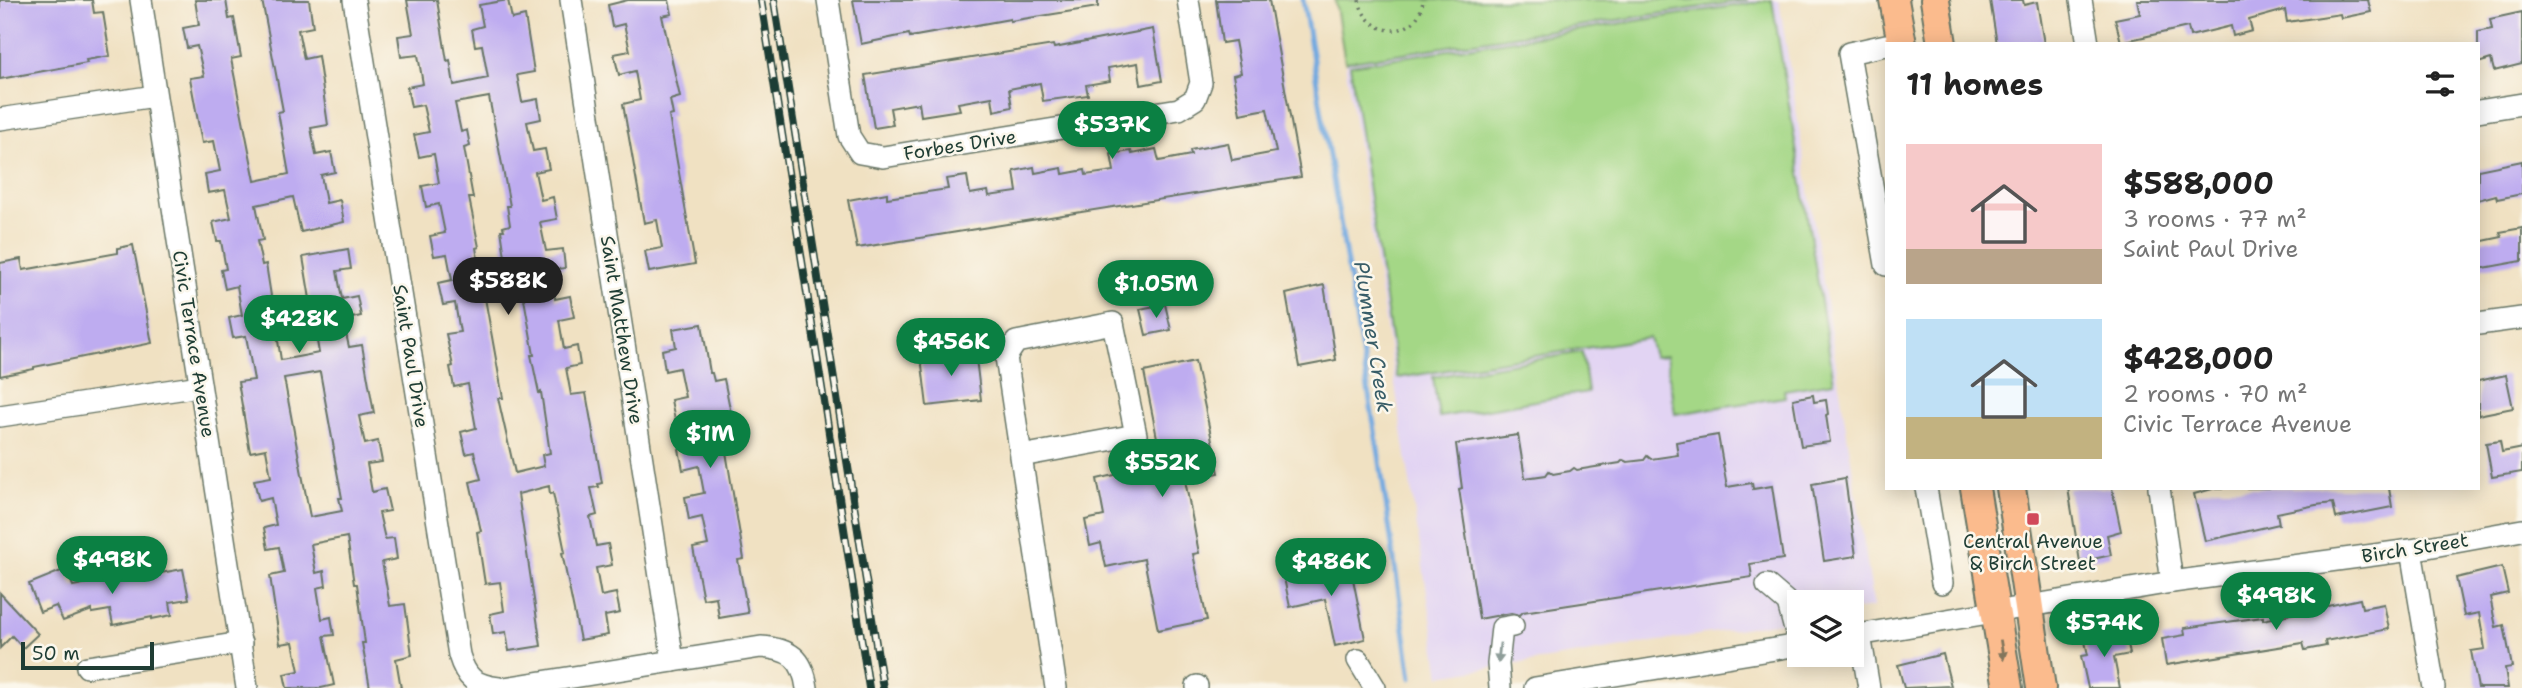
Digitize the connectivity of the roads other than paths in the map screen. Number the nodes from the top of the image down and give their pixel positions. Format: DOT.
graph roads {
  1 [pos="141,0"];
  2 [pos="354,0"];
  3 [pos="571,0"];
  4 [pos="828,0"];
  5 [pos="1188,0"];
  6 [pos="1894,0"];
  7 [pos="1935,0"];
  8 [pos="2081,0"];
  9 [pos="1896,42"];
  10 [pos="1942,42"];
  11 [pos="2088,42"];
  12 [pos="1885,46"];
  13 [pos="155,96"];
  14 [pos="2522,104"];
  15 [pos="2480,111"];
  16 [pos="0,119"];
  17 [pos="1885,259"];
  18 [pos="2522,318"];
  19 [pos="2480,324"];
  20 [pos="200,386"];
  21 [pos="0,416"];
  22 [pos="1021,456"];
  23 [pos="1926,490"];
  24 [pos="1975,490"];
  25 [pos="2011,490"];
  26 [pos="2159,490"];
  27 [pos="2522,530"];
  28 [pos="2412,550"];
  29 [pos="2172,582"];
  30 [pos="1942,583"];
  31 [pos="1767,586"];
  32 [pos="1787,602"];
  33 [pos="2029,607"];
  34 [pos="1996,613"];
  35 [pos="1513,626"];
  36 [pos="1864,635"];
  37 [pos="240,643"];
  38 [pos="1787,647"];
  39 [pos="1358,660"];
  40 [pos="673,661"];
  41 [pos="87,667"];
  42 [pos="1864,667"];
  43 [pos="1548,687"];
  44 [pos="247,688"];
  45 [pos="499,688"];
  46 [pos="504,688"];
  47 [pos="807,688"];
  48 [pos="1056,688"];
  49 [pos="1375,688"];
  50 [pos="1500,688"];
  51 [pos="1869,688"];
  52 [pos="2008,688"];
  53 [pos="2041,688"];
  54 [pos="2434,688"];
  1 -- 13 [label="street, Civic Terrace Avenue"];
  2 -- 45 [label="street, Saint Paul Drive"];
  3 -- 40 [label="street, Saint Matthew Drive"];
  4 -- 5 [label="street, Forbes Drive"];
  6 -- 9 [label="main road"];
  7 -- 10 [label="main road"];
  8 -- 11 [label="street"];
  12 -- 17 [label="street"];
  13 -- 16 [label="street"];
  13 -- 20 [label="street, Civic Terrace Avenue"];
  14 -- 15 [label="street"];
  18 -- 19 [label="street"];
  20 -- 21 [label="street"];
  20 -- 37 [label="street, Civic Terrace Avenue"];
  22 -- 22 [label="street"];
  22 -- 48 [label="street"];
  23 -- 30 [label="street"];
  24 -- 34 [label="main road"];
  25 -- 33 [label="main road"];
  26 -- 29 [label="street"];
  27 -- 28 [label="street, Birch Street"];
  28 -- 29 [label="street, Birch Street"];
  28 -- 54 [label="street"];
  29 -- 33 [label="street, Birch Street"];
  31 -- 32 [label="street"];
  33 -- 34 [label="street, Birch Street"];
  33 -- 53 [label="main road"];
  34 -- 36 [label="street, Birch Street"];
  34 -- 52 [label="main road, one-way"];
  35 -- 50 [label="street, one-way"];
  37 -- 41 [label="street"];
  37 -- 44 [label="street, Civic Terrace Avenue"];
  38 -- 43 [label="street"];
  39 -- 49 [label="street"];
  40 -- 46 [label="street"];
  40 -- 47 [label="street"];
  42 -- 51 [label="street"];
}
